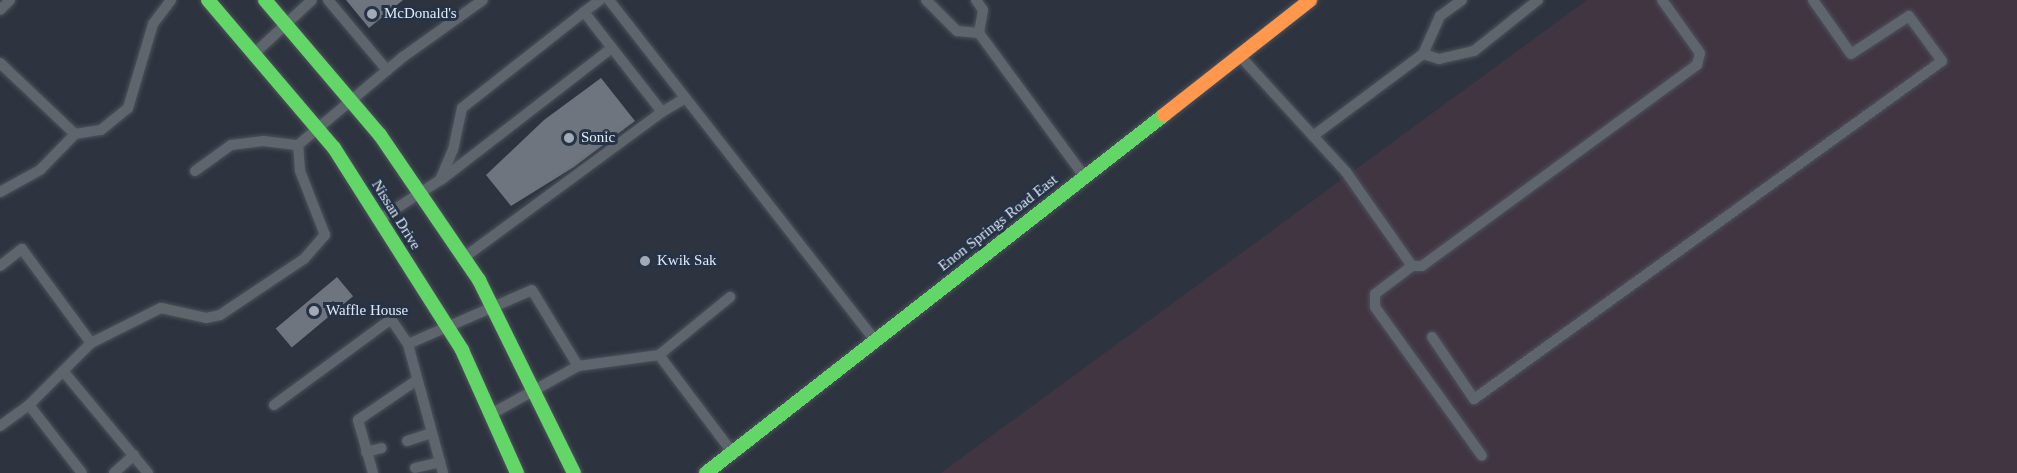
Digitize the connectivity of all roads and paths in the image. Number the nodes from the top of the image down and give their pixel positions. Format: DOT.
graph roads {
  1 [pos="10,0"];
  2 [pos="171,0"];
  3 [pos="208,0"];
  4 [pos="265,0"];
  5 [pos="312,0"];
  6 [pos="328,0"];
  7 [pos="483,0"];
  8 [pos="600,0"];
  9 [pos="609,0"];
  10 [pos="926,0"];
  11 [pos="976,0"];
  12 [pos="1310,0"];
  13 [pos="1462,0"];
  14 [pos="1538,0"];
  15 [pos="1662,0"];
  16 [pos="1813,0"];
  17 [pos="0,10"];
  18 [pos="584,12"];
  19 [pos="287,24"];
  20 [pos="979,33"];
  21 [pos="612,48"];
  22 [pos="255,52"];
  23 [pos="1423,54"];
  24 [pos="1240,55"];
  25 [pos="0,63"];
  26 [pos="387,70"];
  27 [pos="685,98"];
  28 [pos="350,100"];
  29 [pos="662,112"];
  30 [pos="318,128"];
  31 [pos="75,134"];
  32 [pos="1313,136"];
  33 [pos="298,145"];
  34 [pos="195,171"];
  35 [pos="1084,176"];
  36 [pos="440,180"];
  37 [pos="0,192"];
  38 [pos="420,194"];
  39 [pos="380,220"];
  40 [pos="464,257"];
  41 [pos="0,266"];
  42 [pos="1412,266"];
  43 [pos="730,297"];
  44 [pos="493,309"];
  45 [pos="449,329"];
  46 [pos="1432,338"];
  47 [pos="875,341"];
  48 [pos="90,343"];
  49 [pos="408,344"];
  50 [pos="659,356"];
  51 [pos="578,366"];
  52 [pos="63,371"];
  53 [pos="417,380"];
  54 [pos="535,393"];
  55 [pos="28,405"];
  56 [pos="274,405"];
  57 [pos="491,414"];
  58 [pos="0,426"];
  59 [pos="432,433"];
  60 [pos="407,441"];
  61 [pos="382,448"];
  62 [pos="366,452"];
  63 [pos="732,453"];
  64 [pos="134,455"];
  65 [pos="1482,456"];
  66 [pos="442,467"];
  67 [pos="415,468"];
  68 [pos="82,473"];
  69 [pos="114,473"];
  70 [pos="148,473"];
  71 [pos="373,473"];
  72 [pos="518,473"];
  73 [pos="574,473"];
  74 [pos="706,473"];
  1 -- 17 [label="lane"];
  2 -- 31 [label="lane"];
  3 -- 22 [label="main road, Nissan Drive"];
  4 -- 19 [label="main road, Nissan Drive"];
  5 -- 19 [label="lane"];
  6 -- 26 [label="lane"];
  7 -- 26 [label="lane"];
  8 -- 18 [label="lane"];
  9 -- 27 [label="lane"];
  10 -- 20 [label="lane"];
  11 -- 20 [label="lane"];
  12 -- 24 [label="main road, Enon Springs Road East"];
  13 -- 23 [label="lane"];
  14 -- 23 [label="lane"];
  15 -- 42 [label="lane"];
  16 -- 46 [label="lane"];
  18 -- 21 [label="lane"];
  18 -- 36 [label="lane"];
  19 -- 22 [label="lane"];
  19 -- 28 [label="main road, Nissan Drive"];
  20 -- 35 [label="lane"];
  21 -- 29 [label="lane"];
  21 -- 36 [label="lane"];
  22 -- 30 [label="main road, Nissan Drive"];
  23 -- 32 [label="lane"];
  24 -- 32 [label="lane"];
  24 -- 35 [label="main road, Enon Springs Road East"];
  25 -- 31 [label="lane"];
  26 -- 28 [label="lane"];
  27 -- 29 [label="lane"];
  27 -- 47 [label="lane"];
  28 -- 30 [label="lane"];
  28 -- 38 [label="main road, Nissan Drive"];
  29 -- 40 [label="lane"];
  30 -- 33 [label="lane"];
  30 -- 39 [label="main road, Nissan Drive"];
  31 -- 37 [label="lane"];
  32 -- 42 [label="lane"];
  33 -- 34 [label="lane"];
  33 -- 48 [label="lane"];
  35 -- 47 [label="main road, Enon Springs Road East"];
  36 -- 38 [label="lane"];
  38 -- 39 [label="lane"];
  38 -- 40 [label="main road, Nissan Drive"];
  39 -- 45 [label="main road, Nissan Drive"];
  40 -- 44 [label="main road, Nissan Drive"];
  41 -- 48 [label="lane"];
  42 -- 65 [label="lane"];
  43 -- 50 [label="lane"];
  44 -- 45 [label="lane"];
  44 -- 51 [label="lane"];
  44 -- 54 [label="main road, Nissan Drive"];
  45 -- 49 [label="lane"];
  45 -- 57 [label="main road, Nissan Drive"];
  47 -- 63 [label="main road, Enon Springs Road East"];
  48 -- 52 [label="lane"];
  49 -- 53 [label="lane"];
  49 -- 56 [label="lane"];
  50 -- 51 [label="lane"];
  50 -- 63 [label="lane"];
  51 -- 54 [label="lane"];
  52 -- 55 [label="lane"];
  52 -- 64 [label="lane"];
  53 -- 59 [label="lane"];
  53 -- 62 [label="lane"];
  54 -- 57 [label="lane"];
  54 -- 73 [label="main road, Nissan Drive"];
  55 -- 58 [label="lane"];
  55 -- 68 [label="lane"];
  57 -- 72 [label="main road, Nissan Drive"];
  59 -- 60 [label="lane"];
  59 -- 66 [label="lane"];
  61 -- 62 [label="lane"];
  62 -- 71 [label="lane"];
  63 -- 74 [label="main road, Enon Springs Road East"];
  64 -- 69 [label="lane"];
  64 -- 70 [label="lane"];
  66 -- 67 [label="lane"];
}
